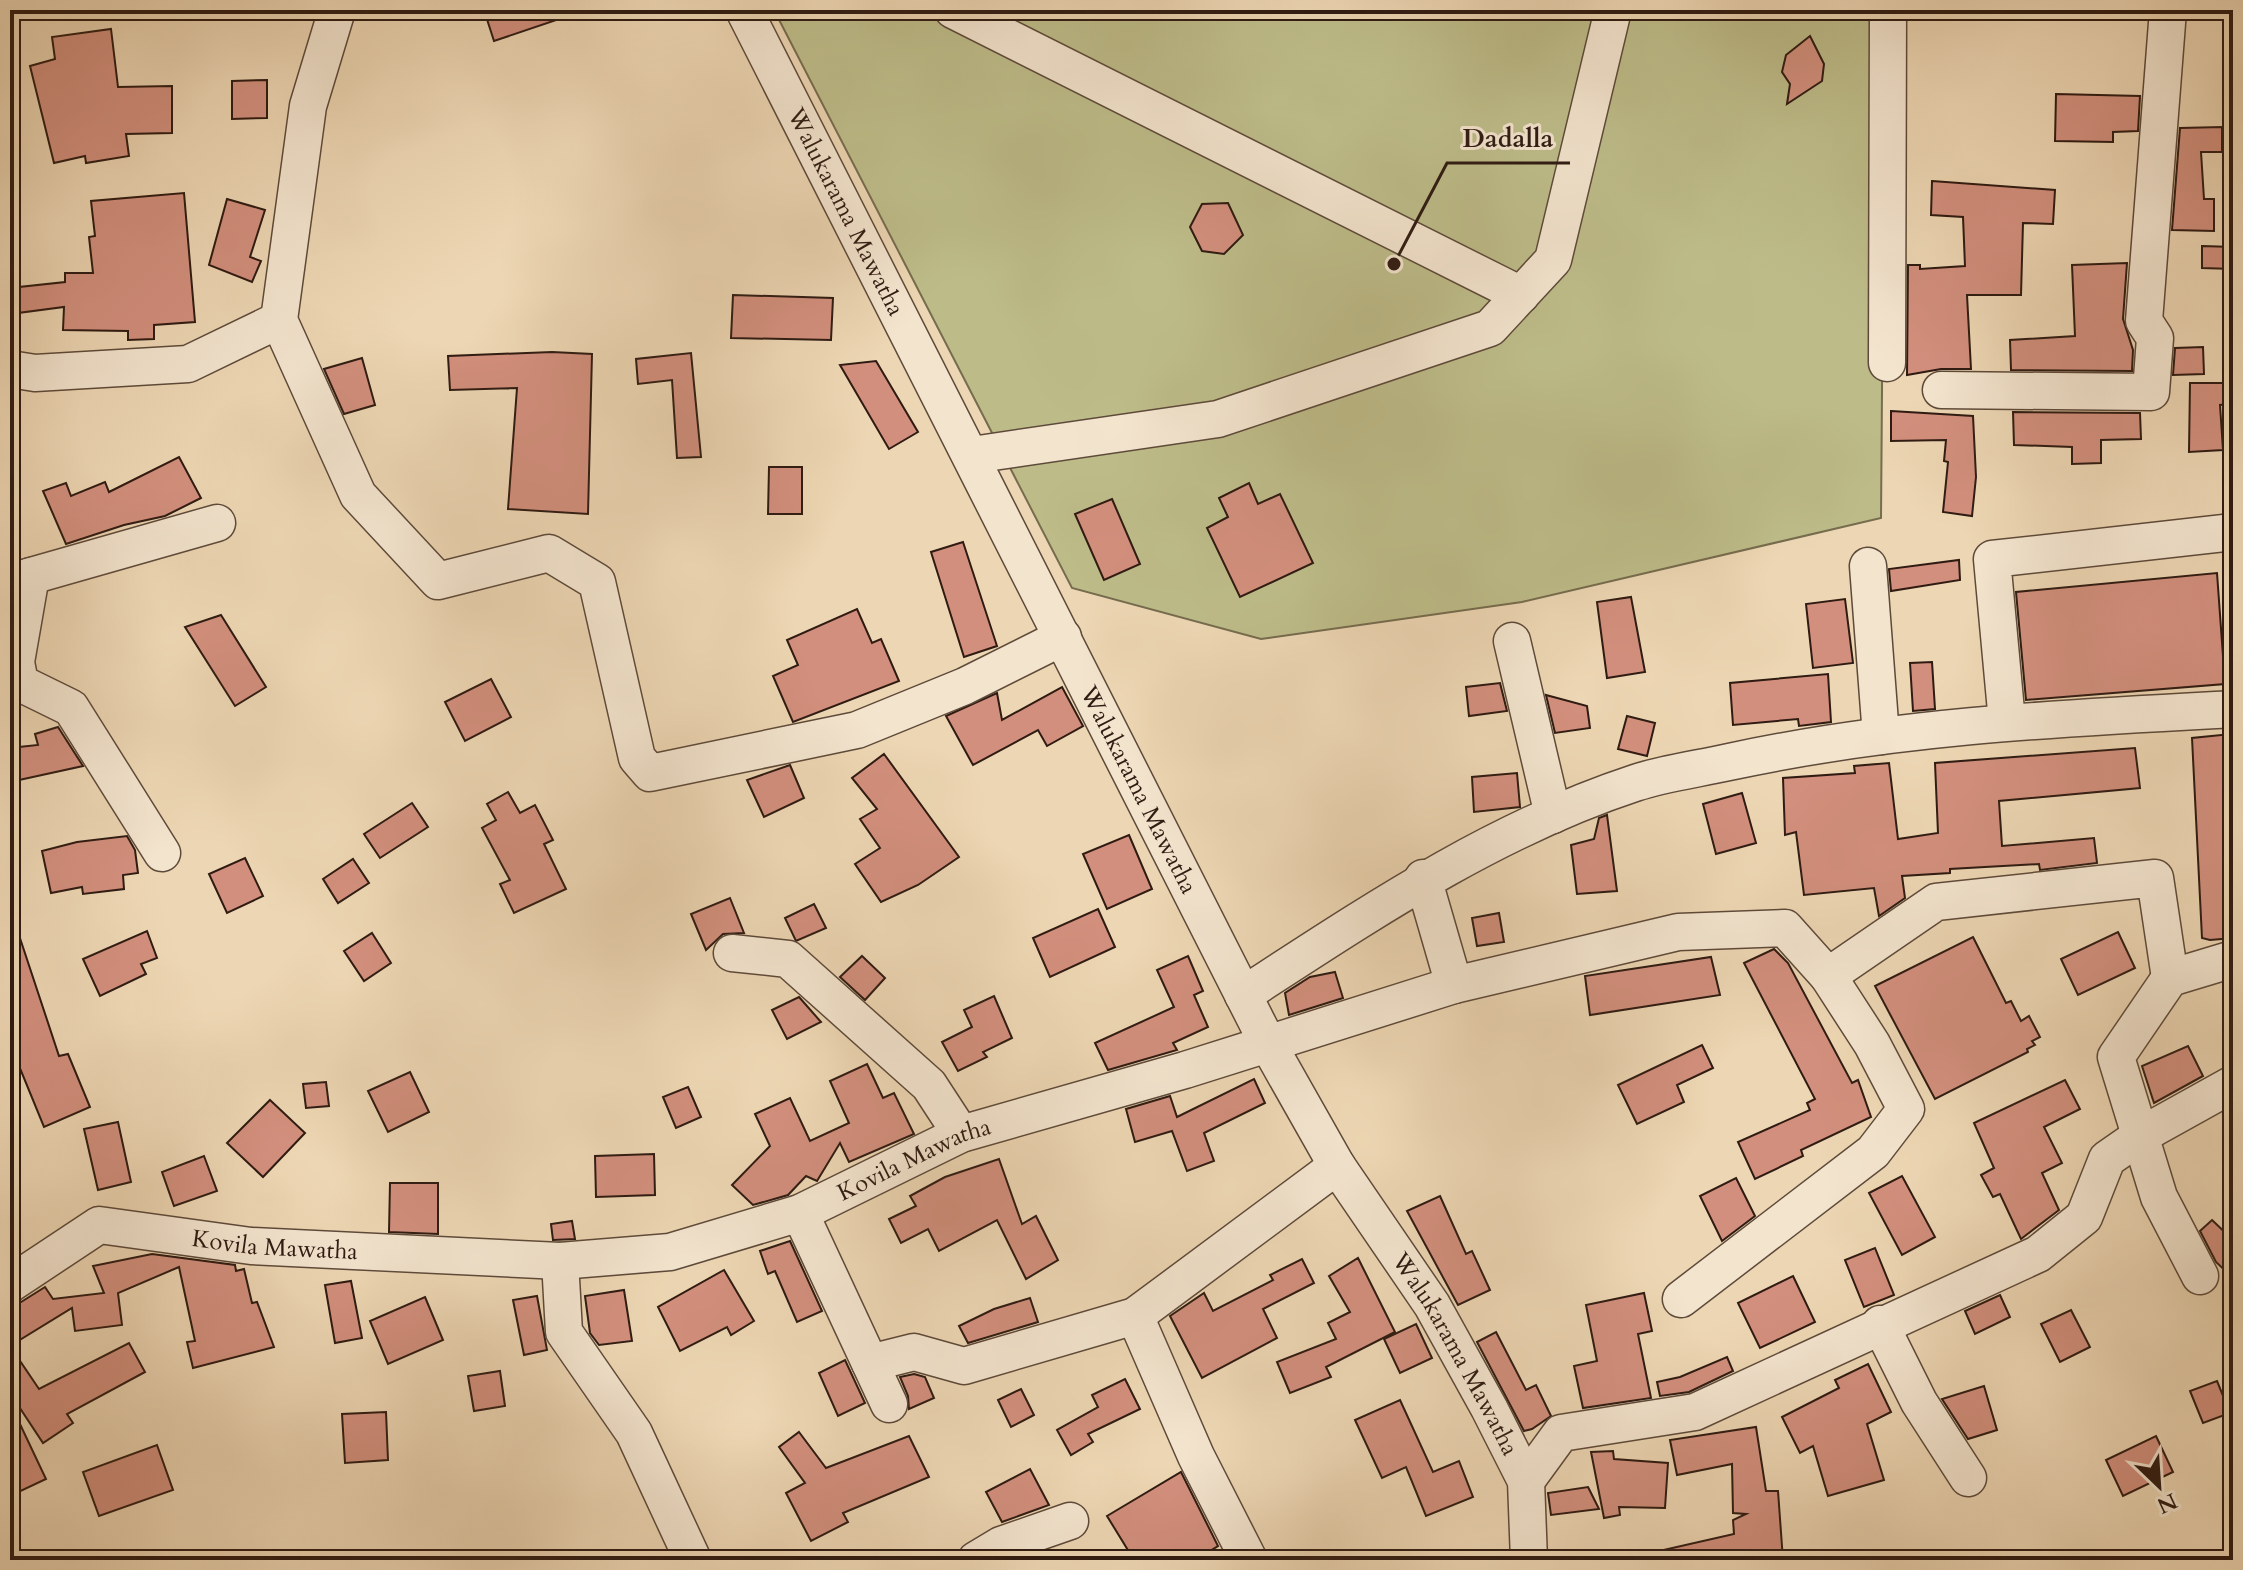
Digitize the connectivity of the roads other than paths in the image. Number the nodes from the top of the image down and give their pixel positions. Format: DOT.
graph roads {
  1 [pos="337,10"];
  2 [pos="744,10"];
  3 [pos="953,10"];
  4 [pos="1613,10"];
  5 [pos="1888,10"];
  6 [pos="2168,10"];
  7 [pos="1521,295"];
  8 [pos="279,320"];
  9 [pos="1887,363"];
  10 [pos="10,369"];
  11 [pos="1941,390"];
  12 [pos="972,455"];
  13 [pos="217,523"];
  14 [pos="2233,532"];
  15 [pos="1868,566"];
  16 [pos="21,579"];
  17 [pos="1063,637"];
  18 [pos="1512,641"];
  19 [pos="2233,709"];
  20 [pos="2007,722"];
  21 [pos="1881,736"];
  22 [pos="1553,815"];
  23 [pos="162,853"];
  24 [pos="1423,878"];
  25 [pos="732,953"];
  26 [pos="2233,959"];
  27 [pos="1828,976"];
  28 [pos="2170,978"];
  29 [pos="1454,985"];
  30 [pos="1243,995"];
  31 [pos="1268,1044"];
  32 [pos="2233,1084"];
  33 [pos="961,1134"];
  34 [pos="2143,1134"];
  35 [pos="1337,1166"];
  36 [pos="800,1213"];
  37 [pos="560,1261"];
  38 [pos="2200,1276"];
  39 [pos="10,1284"];
  40 [pos="1681,1299"];
  41 [pos="1135,1316"];
  42 [pos="1880,1324"];
  43 [pos="870,1363"];
  44 [pos="889,1404"];
  45 [pos="1968,1478"];
  46 [pos="1526,1481"];
  47 [pos="1070,1521"];
  48 [pos="682,1557"];
  49 [pos="976,1560"];
  50 [pos="1249,1560"];
  51 [pos="1529,1560"];
  1 -- 8 [label="street"];
  2 -- 12 [label="street, Walukarama Mawatha"];
  3 -- 7 [label="street"];
  4 -- 7 [label="street"];
  5 -- 9 [label="street"];
  6 -- 11 [label="street"];
  7 -- 12 [label="street"];
  8 -- 10 [label="street"];
  8 -- 17 [label="street"];
  12 -- 17 [label="street, Walukarama Mawatha"];
  13 -- 16 [label="street"];
  14 -- 20 [label="street"];
  15 -- 21 [label="street"];
  16 -- 23 [label="street"];
  17 -- 30 [label="street, Walukarama Mawatha"];
  18 -- 22 [label="street"];
  19 -- 20 [label="street"];
  20 -- 21 [label="street"];
  21 -- 22 [label="street"];
  22 -- 24 [label="street"];
  24 -- 29 [label="street"];
  24 -- 30 [label="street"];
  25 -- 33 [label="street"];
  26 -- 28 [label="street"];
  27 -- 28 [label="street"];
  27 -- 29 [label="street, Kovila Mawatha"];
  27 -- 40 [label="street"];
  28 -- 34 [label="street"];
  29 -- 31 [label="street, Kovila Mawatha"];
  30 -- 31 [label="street, Walukarama Mawatha"];
  31 -- 33 [label="street, Kovila Mawatha"];
  31 -- 35 [label="street, Walukarama Mawatha"];
  32 -- 34 [label="street"];
  33 -- 36 [label="street, Kovila Mawatha"];
  34 -- 38 [label="street"];
  34 -- 42 [label="street"];
  35 -- 41 [label="street"];
  35 -- 46 [label="street, Walukarama Mawatha"];
  36 -- 37 [label="street, Kovila Mawatha"];
  36 -- 43 [label="street"];
  37 -- 39 [label="street, Kovila Mawatha"];
  37 -- 48 [label="street"];
  41 -- 43 [label="street"];
  41 -- 50 [label="street"];
  42 -- 45 [label="street"];
  42 -- 46 [label="street"];
  43 -- 44 [label="street"];
  46 -- 51 [label="street, Walukarama Mawatha"];
  47 -- 49 [label="street"];
}
